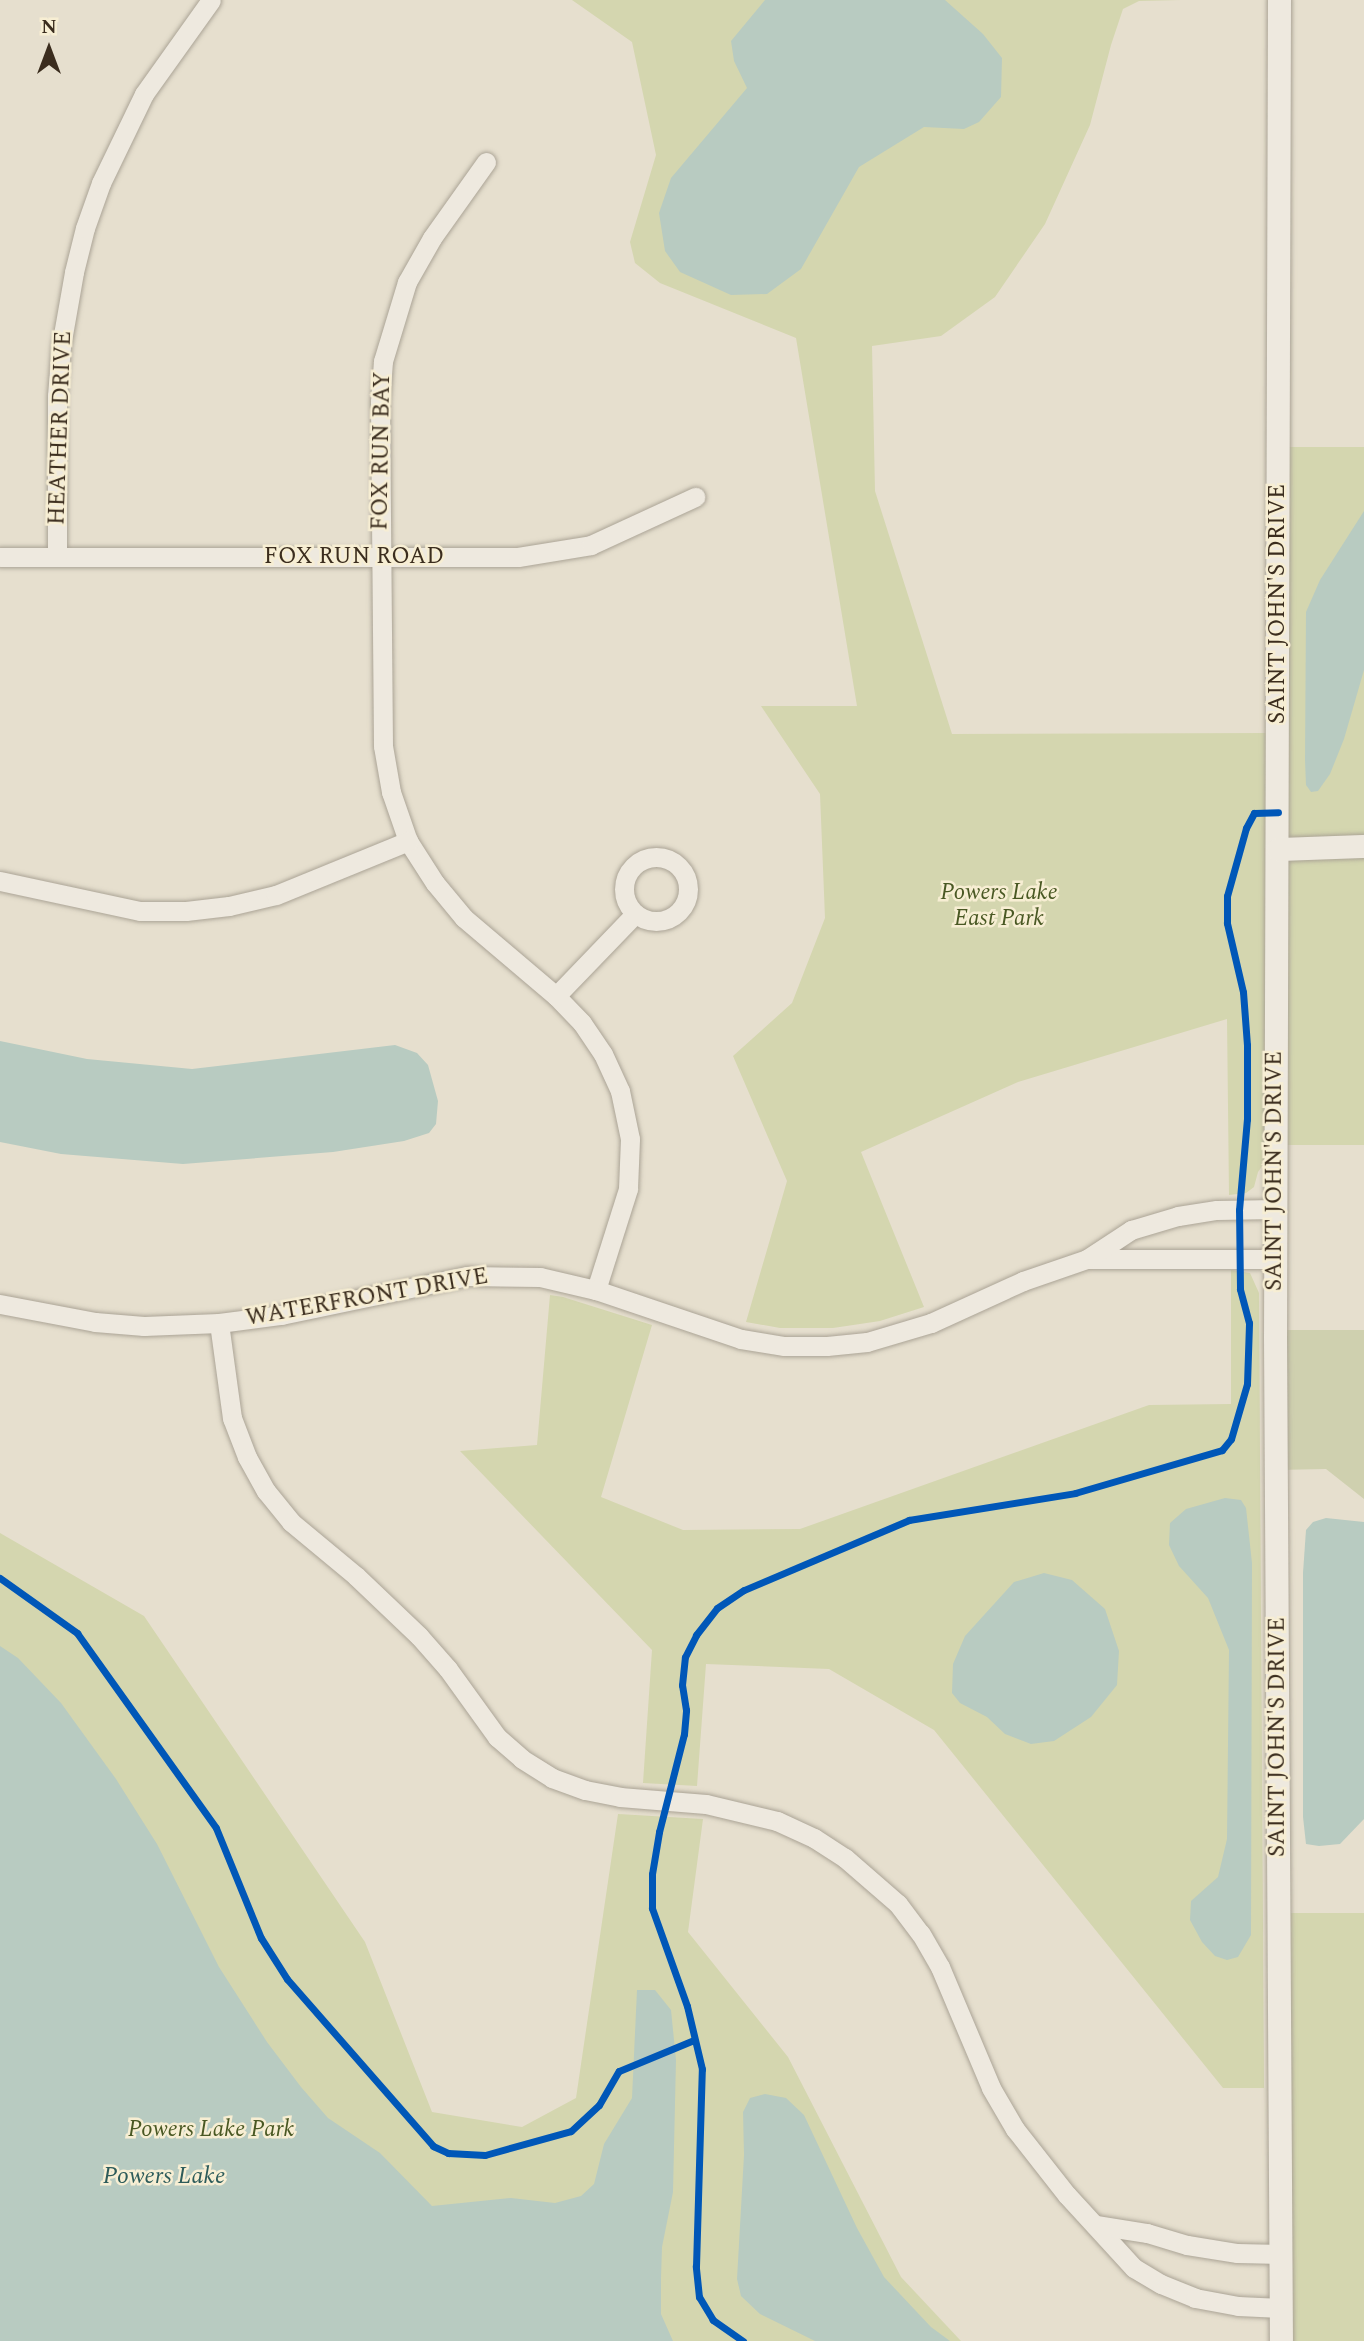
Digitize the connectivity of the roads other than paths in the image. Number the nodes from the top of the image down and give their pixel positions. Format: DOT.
graph roads {
  1 [pos="211,0"];
  2 [pos="1279,0"];
  3 [pos="486,162"];
  4 [pos="695,497"];
  5 [pos="0,557"];
  6 [pos="57,557"];
  7 [pos="380,557"];
  8 [pos="408,841"];
  9 [pos="1364,846"];
  10 [pos="1278,849"];
  11 [pos="0,881"];
  12 [pos="635,914"];
  13 [pos="556,996"];
  14 [pos="1276,1209"];
  15 [pos="1087,1259"];
  16 [pos="1275,1259"];
  17 [pos="596,1290"];
  18 [pos="0,1304"];
  19 [pos="219,1322"];
  20 [pos="1096,2225"];
  21 [pos="1282,2254"];
  22 [pos="1281,2308"];
  23 [pos="1281,2341"];
  1 -- 6 [label="street, HEATHER DRIVE"];
  2 -- 10 [label="street, SAINT JOHN'S DRIVE"];
  3 -- 7 [label="street, FOX RUN BAY"];
  4 -- 7 [label="street, FOX RUN ROAD"];
  5 -- 6 [label="street, FOX RUN ROAD"];
  6 -- 7 [label="street, FOX RUN ROAD"];
  7 -- 8 [label="street, FOX RUN BAY"];
  8 -- 11 [label="street"];
  8 -- 13 [label="street, FOX RUN BAY"];
  9 -- 10 [label="street"];
  10 -- 14 [label="street, SAINT JOHN'S DRIVE"];
  12 -- 13 [label="street"];
  13 -- 17 [label="street, FOX RUN BAY"];
  14 -- 15 [label="street, WATERFRONT DRIVE"];
  14 -- 16 [label="street, SAINT JOHN'S DRIVE"];
  15 -- 16 [label="street, WATERFRONT DRIVE"];
  15 -- 17 [label="street, WATERFRONT DRIVE"];
  16 -- 21 [label="street, SAINT JOHN'S DRIVE"];
  17 -- 19 [label="street, WATERFRONT DRIVE"];
  18 -- 19 [label="street, WATERFRONT DRIVE"];
  19 -- 20 [label="street"];
  20 -- 21 [label="street"];
  20 -- 22 [label="street"];
  21 -- 22 [label="street, SAINT JOHN'S DRIVE"];
  22 -- 23 [label="street, SAINT JOHN'S DRIVE"];
}
